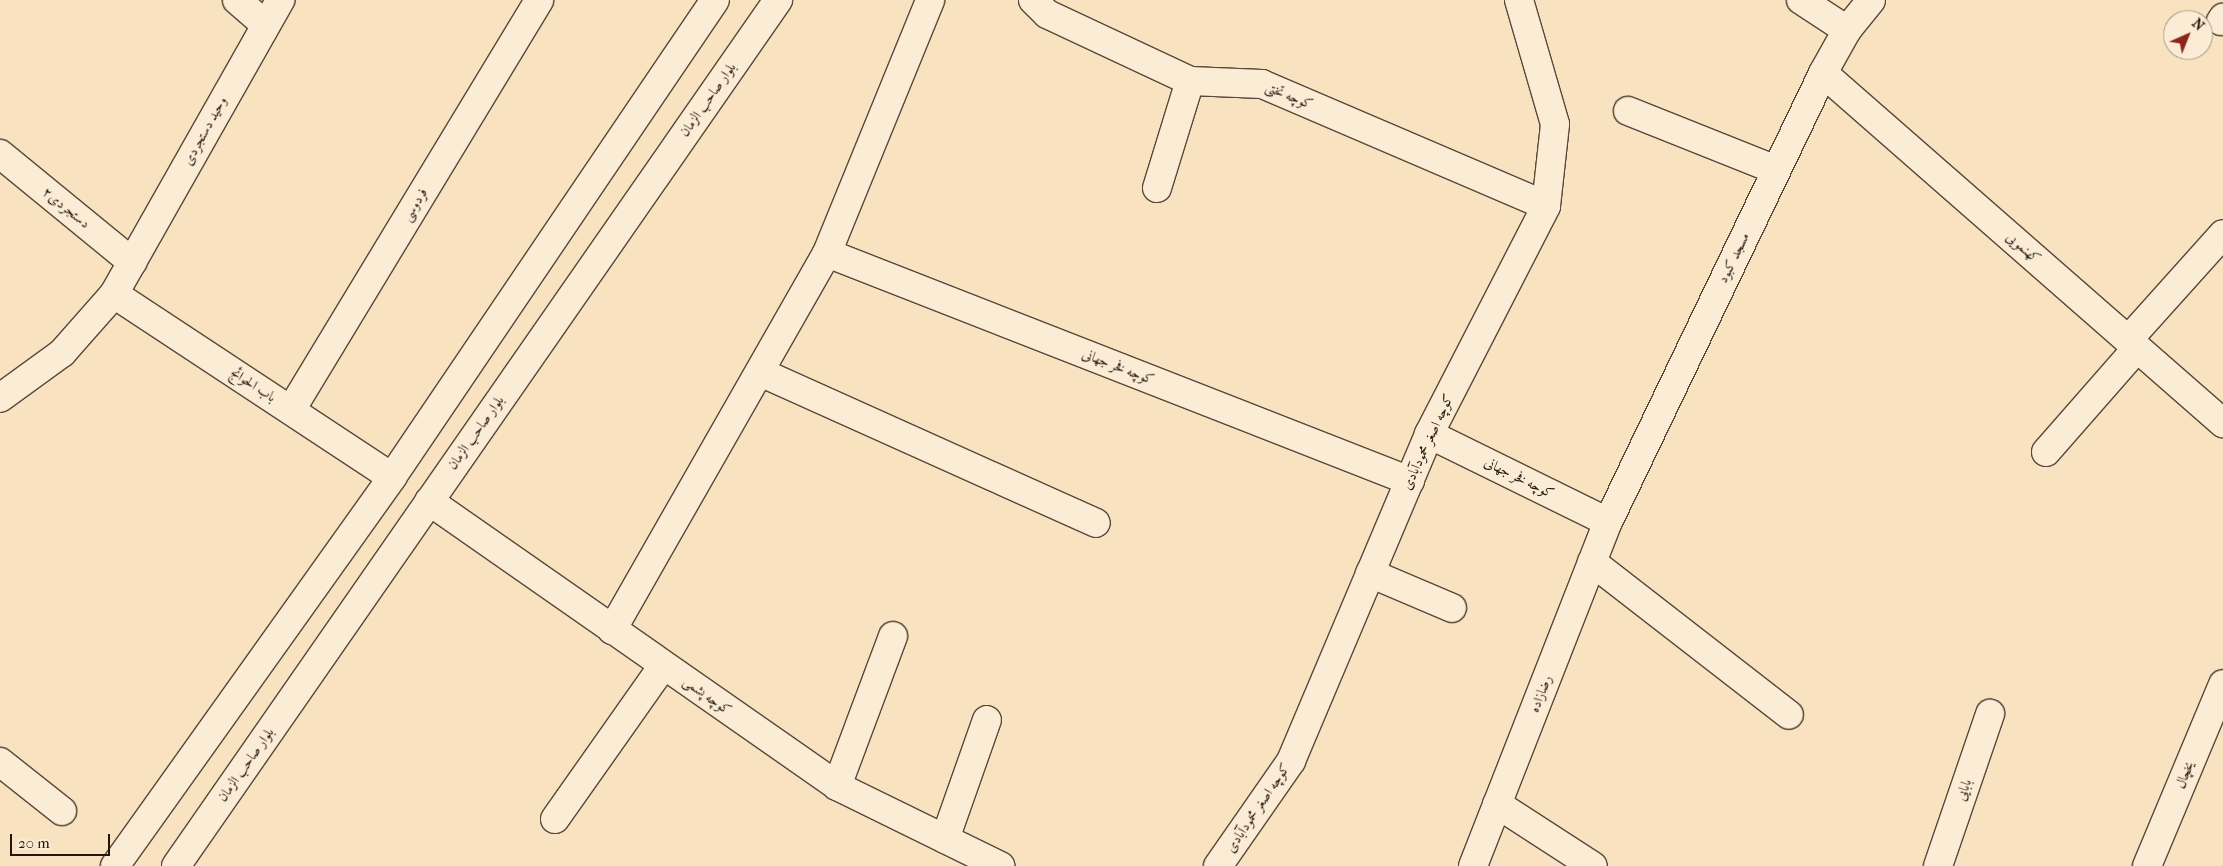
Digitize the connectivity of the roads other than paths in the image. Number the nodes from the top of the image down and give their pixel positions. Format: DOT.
graph roads {
  1 [pos="237,0"];
  2 [pos="280,0"];
  3 [pos="539,0"];
  4 [pos="715,0"];
  5 [pos="778,0"];
  6 [pos="930,0"];
  7 [pos="1033,0"];
  8 [pos="1519,0"];
  9 [pos="1801,0"];
  10 [pos="1870,0"];
  11 [pos="265,24"];
  12 [pos="1847,30"];
  13 [pos="1823,73"];
  14 [pos="1190,81"];
  15 [pos="1628,111"];
  16 [pos="0,154"];
  17 [pos="1776,170"];
  18 [pos="1156,188"];
  19 [pos="1546,206"];
  20 [pos="2223,234"];
  21 [pos="827,253"];
  22 [pos="132,262"];
  23 [pos="114,294"];
  24 [pos="2133,344"];
  25 [pos="760,372"];
  26 [pos="0,398"];
  27 [pos="291,410"];
  28 [pos="2223,423"];
  29 [pos="1429,434"];
  30 [pos="2046,452"];
  31 [pos="392,477"];
  32 [pos="1410,481"];
  33 [pos="429,501"];
  34 [pos="1608,522"];
  35 [pos="1096,523"];
  36 [pos="1592,562"];
  37 [pos="1370,573"];
  38 [pos="1452,608"];
  39 [pos="612,630"];
  40 [pos="893,636"];
  41 [pos="663,666"];
  42 [pos="2223,684"];
  43 [pos="1990,714"];
  44 [pos="1789,715"];
  45 [pos="987,720"];
  46 [pos="0,762"];
  47 [pos="837,786"];
  48 [pos="1497,804"];
  49 [pos="62,811"];
  50 [pos="555,819"];
  51 [pos="945,839"];
  52 [pos="115,866"];
  53 [pos="176,866"];
  54 [pos="1000,866"];
  55 [pos="1218,866"];
  56 [pos="1473,866"];
  57 [pos="1593,866"];
  58 [pos="1938,866"];
  59 [pos="2147,866"];
  1 -- 11 [label="street"];
  2 -- 11 [label="street, وحید دستجردی"];
  3 -- 27 [label="street, فردوسی"];
  4 -- 31 [label="street"];
  5 -- 33 [label="street, بلوار صاحب الزمان"];
  6 -- 21 [label="street"];
  7 -- 14 [label="street, کوچه تختی"];
  8 -- 19 [label="street, کوچه اصغر محمودآبادی"];
  9 -- 12 [label="street"];
  10 -- 12 [label="street, مسجد کبود"];
  11 -- 22 [label="street, وحید دستجردی"];
  12 -- 13 [label="street, مسجد کبود"];
  13 -- 17 [label="street, مسجد کبود"];
  13 -- 24 [label="street, کهنمویی"];
  14 -- 18 [label="street"];
  14 -- 19 [label="street, کوچه تختی"];
  15 -- 17 [label="street"];
  16 -- 22 [label="street, دستجردی۲"];
  17 -- 34 [label="street, مسجد کبود"];
  19 -- 29 [label="street, کوچه اصغر محمودآبادی"];
  20 -- 24 [label="street"];
  21 -- 25 [label="street"];
  21 -- 32 [label="street, کوچه فخر جهانی"];
  22 -- 23 [label="street, وحید دستجردی"];
  23 -- 26 [label="street"];
  23 -- 27 [label="street, باب الحوائج"];
  24 -- 28 [label="street, کهنمویی"];
  24 -- 30 [label="street"];
  25 -- 35 [label="street"];
  25 -- 39 [label="street"];
  27 -- 31 [label="street, باب الحوائج"];
  29 -- 32 [label="street, کوچه اصغر محمودآبادی"];
  29 -- 34 [label="street, کوچه فخر جهانی"];
  31 -- 52 [label="street"];
  32 -- 37 [label="street, کوچه اصغر محمودآبادی"];
  33 -- 39 [label="street, کوچه پشمی"];
  33 -- 53 [label="street, بلوار صاحب الزمان"];
  34 -- 36 [label="street, رضازاده"];
  36 -- 44 [label="street"];
  36 -- 48 [label="street, رضازاده"];
  37 -- 38 [label="street"];
  37 -- 55 [label="street, کوچه اصغر محمودآبادی"];
  39 -- 41 [label="street, کوچه پشمی"];
  40 -- 47 [label="street"];
  41 -- 47 [label="street, کوچه پشمی"];
  41 -- 50 [label="street"];
  42 -- 59 [label="street, یخچال"];
  43 -- 58 [label="street, بابایی"];
  45 -- 51 [label="street"];
  46 -- 49 [label="street"];
  47 -- 51 [label="street, کوچه پشمی"];
  48 -- 56 [label="street, رضازاده"];
  48 -- 57 [label="street"];
  51 -- 54 [label="street, کوچه پشمی"];
}
